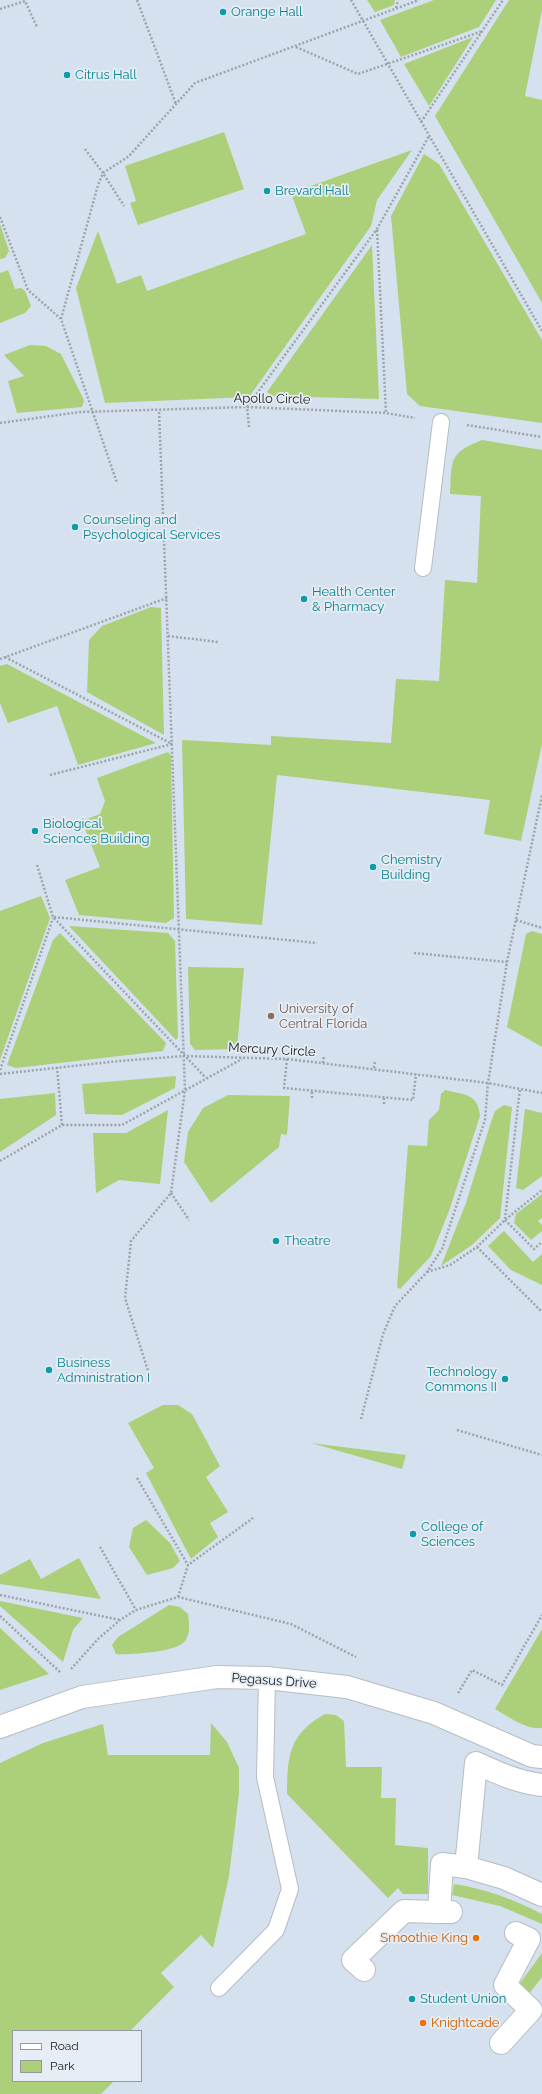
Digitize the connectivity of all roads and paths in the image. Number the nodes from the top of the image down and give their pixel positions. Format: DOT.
graph roads {
  1 [pos="137,0"];
  2 [pos="351,0"];
  3 [pos="398,0"];
  4 [pos="419,0"];
  5 [pos="503,0"];
  6 [pos="396,8"];
  7 [pos="0,9"];
  8 [pos="363,22"];
  9 [pos="37,27"];
  10 [pos="483,31"];
  11 [pos="295,46"];
  12 [pos="388,64"];
  13 [pos="176,104"];
  14 [pos="421,122"];
  15 [pos="429,136"];
  16 [pos="85,149"];
  17 [pos="104,173"];
  18 [pos="124,206"];
  19 [pos="0,217"];
  20 [pos="377,229"];
  21 [pos="61,319"];
  22 [pos="542,331"];
  23 [pos="247,407"];
  24 [pos="159,410"];
  25 [pos="93,412"];
  26 [pos="386,413"];
  27 [pos="441,422"];
  28 [pos="0,423"];
  29 [pos="249,427"];
  30 [pos="542,437"];
  31 [pos="117,483"];
  32 [pos="423,568"];
  33 [pos="167,598"];
  34 [pos="168,636"];
  35 [pos="218,642"];
  36 [pos="4,658"];
  37 [pos="0,659"];
  38 [pos="172,744"];
  39 [pos="50,776"];
  40 [pos="542,795"];
  41 [pos="37,865"];
  42 [pos="53,917"];
  43 [pos="516,920"];
  44 [pos="542,928"];
  45 [pos="180,931"];
  46 [pos="317,943"];
  47 [pos="414,953"];
  48 [pos="507,962"];
  49 [pos="324,1055"];
  50 [pos="184,1056"];
  51 [pos="244,1058"];
  52 [pos="286,1059"];
  53 [pos="375,1060"];
  54 [pos="323,1063"];
  55 [pos="57,1067"];
  56 [pos="374,1068"];
  57 [pos="0,1070"];
  58 [pos="0,1074"];
  59 [pos="416,1074"];
  60 [pos="206,1078"];
  61 [pos="488,1083"];
  62 [pos="520,1088"];
  63 [pos="184,1090"];
  64 [pos="312,1091"];
  65 [pos="542,1093"];
  66 [pos="312,1098"];
  67 [pos="384,1098"];
  68 [pos="384,1104"];
  69 [pos="62,1124"];
  70 [pos="0,1161"];
  71 [pos="542,1190"];
  72 [pos="171,1192"];
  73 [pos="189,1220"];
  74 [pos="505,1220"];
  75 [pos="542,1242"];
  76 [pos="478,1247"];
  77 [pos="427,1272"];
  78 [pos="542,1312"];
  79 [pos="149,1374"];
  80 [pos="361,1419"];
  81 [pos="457,1430"];
  82 [pos="542,1455"];
  83 [pos="137,1478"];
  84 [pos="253,1518"];
  85 [pos="100,1547"];
  86 [pos="188,1565"];
  87 [pos="0,1595"];
  88 [pos="178,1597"];
  89 [pos="136,1610"];
  90 [pos="542,1615"];
  91 [pos="0,1616"];
  92 [pos="120,1620"];
  93 [pos="357,1658"];
  94 [pos="70,1671"];
  95 [pos="65,1676"];
  96 [pos="267,1678"];
  97 [pos="456,1695"];
  98 [pos="0,1727"];
  99 [pos="542,1757"];
  100 [pos="542,1784"];
  101 [pos="466,1867"];
  102 [pos="542,1894"];
  103 [pos="516,1932"];
  104 [pos="364,1970"];
  105 [pos="218,1988"];
  106 [pos="537,2004"];
  107 [pos="501,2043"];
  1 -- 13 [label="path"];
  2 -- 8 [label="path"];
  3 -- 6 [label="path"];
  4 -- 6 [label="path"];
  5 -- 10 [label="path"];
  6 -- 8 [label="path"];
  7 -- 9 [label="path"];
  8 -- 11 [label="path"];
  8 -- 12 [label="path"];
  10 -- 12 [label="path"];
  10 -- 14 [label="path"];
  11 -- 12 [label="path"];
  11 -- 13 [label="path"];
  12 -- 14 [label="path"];
  13 -- 17 [label="path"];
  14 -- 15 [label="path"];
  15 -- 20 [label="path"];
  15 -- 22 [label="path"];
  16 -- 17 [label="path"];
  17 -- 18 [label="path"];
  17 -- 21 [label="path"];
  19 -- 21 [label="path"];
  20 -- 23 [label="path"];
  20 -- 26 [label="path"];
  21 -- 25 [label="path"];
  23 -- 24 [label="path, Apollo Circle"];
  23 -- 26 [label="path, Apollo Circle"];
  23 -- 29 [label="path"];
  24 -- 25 [label="path, Apollo Circle"];
  24 -- 33 [label="path"];
  25 -- 28 [label="path, Apollo Circle"];
  25 -- 31 [label="path"];
  26 -- 27 [label="path, Apollo Circle"];
  27 -- 30 [label="path, Apollo Circle"];
  27 -- 32 [label="lane"];
  33 -- 34 [label="path"];
  33 -- 36 [label="path"];
  34 -- 35 [label="path"];
  34 -- 38 [label="path"];
  36 -- 37 [label="path"];
  36 -- 38 [label="path"];
  38 -- 39 [label="path"];
  38 -- 45 [label="path"];
  40 -- 43 [label="path"];
  41 -- 42 [label="path"];
  42 -- 45 [label="path"];
  42 -- 50 [label="path"];
  42 -- 57 [label="path"];
  43 -- 44 [label="path"];
  43 -- 48 [label="path"];
  45 -- 46 [label="path"];
  45 -- 50 [label="path"];
  47 -- 48 [label="path"];
  48 -- 61 [label="path"];
  49 -- 54 [label="path"];
  50 -- 51 [label="path, Mercury Circle"];
  50 -- 55 [label="path, Mercury Circle"];
  50 -- 60 [label="path"];
  50 -- 63 [label="path"];
  51 -- 52 [label="path, Mercury Circle"];
  51 -- 60 [label="path"];
  52 -- 54 [label="path, Mercury Circle"];
  52 -- 64 [label="path"];
  53 -- 56 [label="path"];
  54 -- 56 [label="path, Mercury Circle"];
  55 -- 58 [label="path, Mercury Circle"];
  55 -- 69 [label="path"];
  56 -- 59 [label="path, Mercury Circle"];
  59 -- 61 [label="path, Mercury Circle"];
  59 -- 67 [label="path"];
  60 -- 63 [label="path"];
  61 -- 62 [label="path, Mercury Circle"];
  61 -- 77 [label="path"];
  62 -- 65 [label="path, Mercury Circle"];
  62 -- 74 [label="path"];
  63 -- 69 [label="path"];
  63 -- 72 [label="path"];
  64 -- 66 [label="path"];
  64 -- 67 [label="path"];
  67 -- 68 [label="path"];
  69 -- 70 [label="path"];
  71 -- 74 [label="path"];
  72 -- 73 [label="path"];
  72 -- 79 [label="path"];
  74 -- 75 [label="path"];
  74 -- 76 [label="path"];
  76 -- 77 [label="path"];
  76 -- 78 [label="path"];
  77 -- 80 [label="path"];
  81 -- 82 [label="path"];
  83 -- 86 [label="path"];
  84 -- 86 [label="path"];
  85 -- 89 [label="path"];
  86 -- 88 [label="path"];
  87 -- 92 [label="path"];
  88 -- 89 [label="path"];
  88 -- 93 [label="path"];
  89 -- 92 [label="path"];
  90 -- 97 [label="path"];
  91 -- 95 [label="path"];
  92 -- 94 [label="path"];
  96 -- 98 [label="street, Pegasus Drive"];
  96 -- 99 [label="street, Pegasus Drive"];
  96 -- 105 [label="lane"];
  100 -- 101 [label="street"];
  101 -- 102 [label="street"];
  101 -- 104 [label="street"];
  103 -- 106 [label="street"];
  106 -- 107 [label="street"];
}
